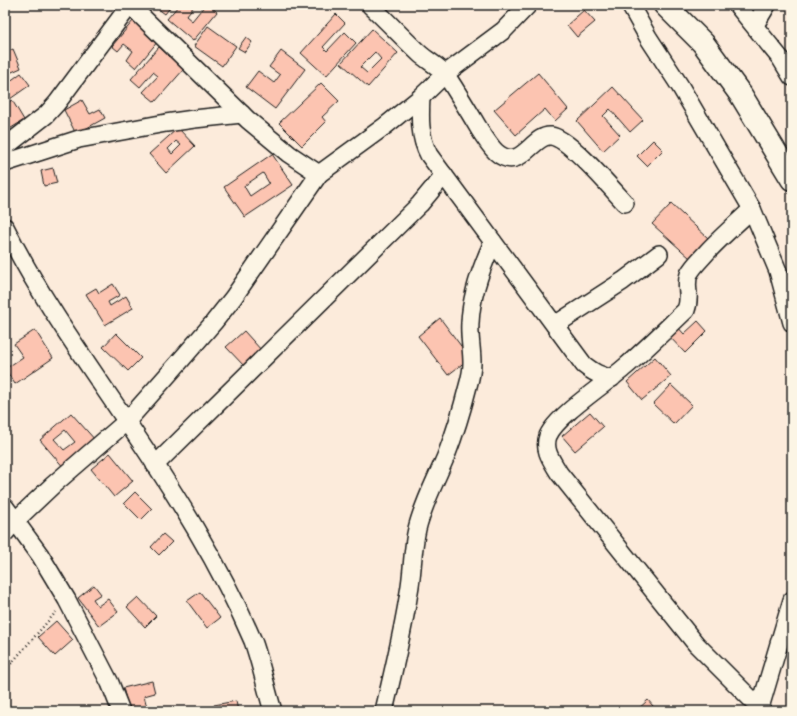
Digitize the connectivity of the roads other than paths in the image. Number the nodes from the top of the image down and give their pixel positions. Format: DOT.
graph roads {
  1 [pos="370,5"];
  2 [pos="528,5"];
  3 [pos="630,5"];
  4 [pos="665,5"];
  5 [pos="737,5"];
  6 [pos="767,5"];
  7 [pos="754,25"];
  8 [pos="786,55"];
  9 [pos="445,74"];
  10 [pos="792,77"];
  11 [pos="420,97"];
  12 [pos="242,114"];
  13 [pos="5,147"];
  14 [pos="5,163"];
  15 [pos="319,174"];
  16 [pos="444,175"];
  17 [pos="792,179"];
  18 [pos="625,203"];
  19 [pos="752,209"];
  20 [pos="5,227"];
  21 [pos="493,242"];
  22 [pos="659,254"];
  23 [pos="792,323"];
  24 [pos="555,325"];
  25 [pos="584,365"];
  26 [pos="612,378"];
  27 [pos="581,402"];
  28 [pos="127,422"];
  29 [pos="155,465"];
  30 [pos="5,507"];
  31 [pos="10,527"];
  32 [pos="792,600"];
  33 [pos="759,710"];
  34 [pos="121,711"];
  35 [pos="273,711"];
  36 [pos="384,711"];
  1 -- 9 [label="street"];
  2 -- 9 [label="street"];
  3 -- 19 [label="street"];
  4 -- 17 [label="main road"];
  5 -- 7 [label="street"];
  6 -- 7 [label="street"];
  7 -- 8 [label="street"];
  8 -- 10 [label="street"];
  9 -- 11 [label="street"];
  9 -- 18 [label="street"];
  11 -- 15 [label="street"];
  11 -- 16 [label="street"];
  12 -- 13 [label="street"];
  12 -- 14 [label="street"];
  12 -- 15 [label="street"];
  15 -- 28 [label="street"];
  16 -- 21 [label="street"];
  16 -- 29 [label="street"];
  19 -- 23 [label="street"];
  19 -- 26 [label="street"];
  20 -- 28 [label="street"];
  21 -- 24 [label="street"];
  21 -- 36 [label="street"];
  22 -- 24 [label="street"];
  24 -- 25 [label="street"];
  25 -- 26 [label="street"];
  25 -- 27 [label="street"];
  26 -- 27 [label="street"];
  27 -- 33 [label="street"];
  28 -- 29 [label="street"];
  28 -- 31 [label="street"];
  29 -- 35 [label="street"];
  30 -- 31 [label="street"];
  31 -- 34 [label="street"];
  32 -- 33 [label="street"];
}
